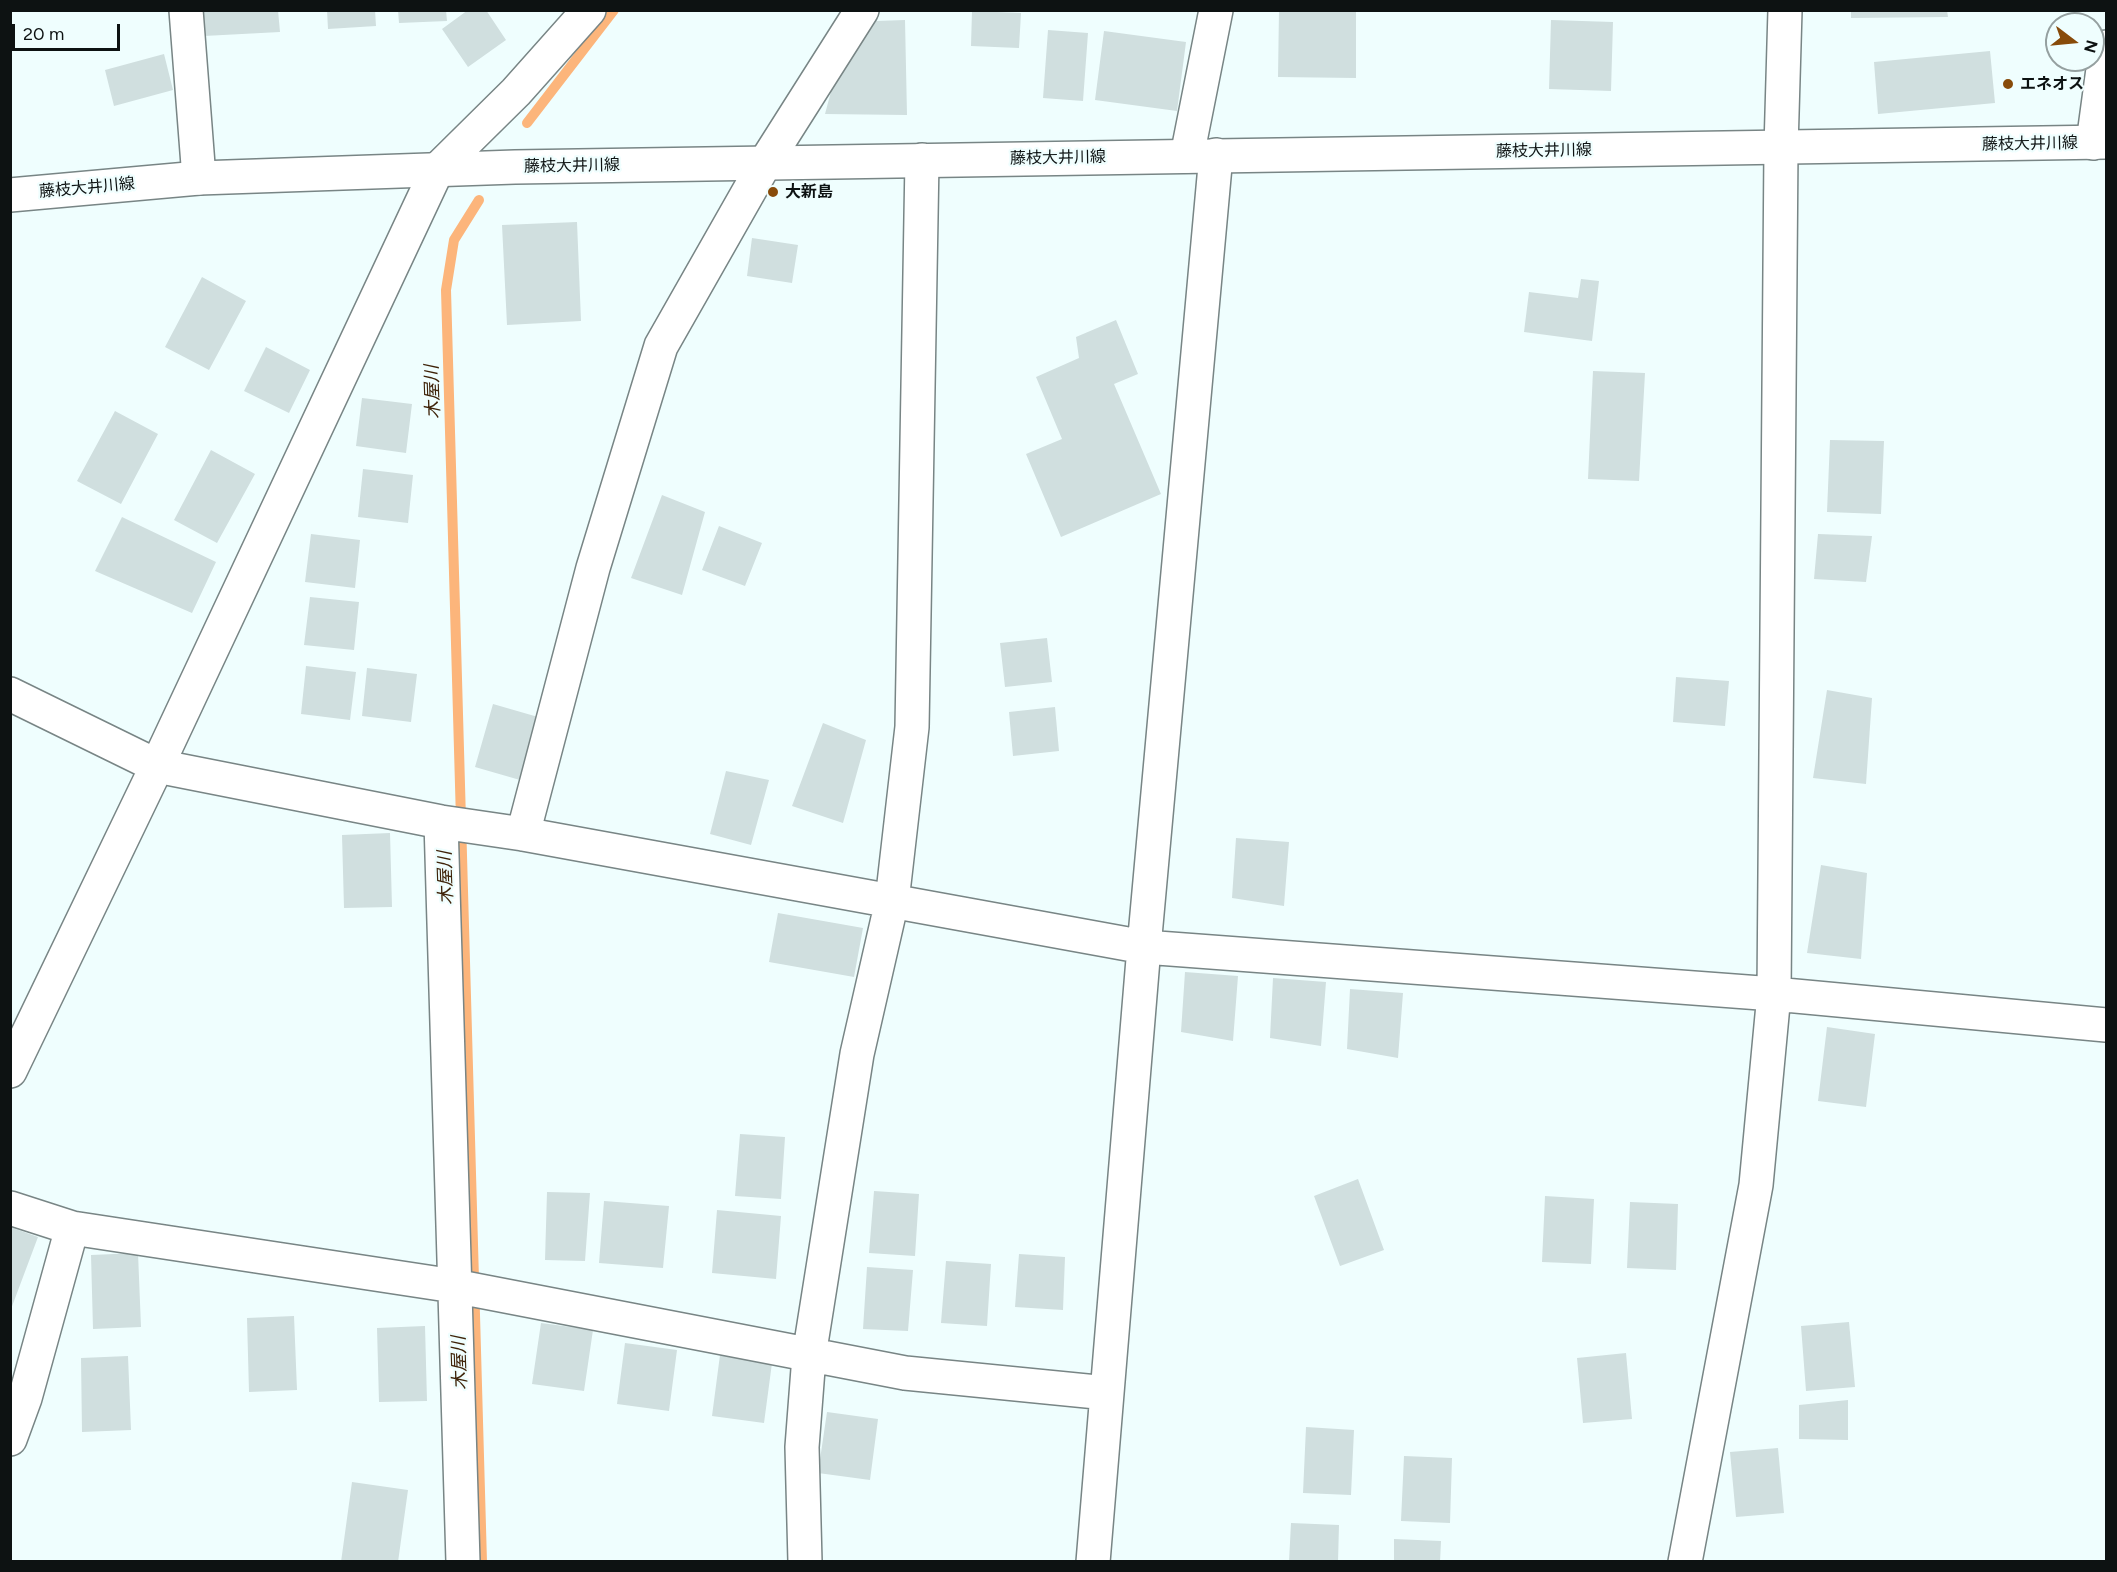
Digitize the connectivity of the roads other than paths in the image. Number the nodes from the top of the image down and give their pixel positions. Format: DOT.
graph roads {
  1 [pos="186,10"];
  2 [pos="589,10"];
  3 [pos="862,10"];
  4 [pos="1216,10"];
  5 [pos="1785,10"];
  6 [pos="2106,47"];
  7 [pos="2100,142"];
  8 [pos="1781,148"];
  9 [pos="1202,155"];
  10 [pos="922,160"];
  11 [pos="765,163"];
  12 [pos="437,170"];
  13 [pos="199,178"];
  14 [pos="10,195"];
  15 [pos="10,694"];
  16 [pos="157,766"];
  17 [pos="458,824"];
  18 [pos="523,834"];
  19 [pos="892,901"];
  20 [pos="1144,947"];
  21 [pos="1773,994"];
  22 [pos="2106,1025"];
  23 [pos="10,1071"];
  24 [pos="10,1208"];
  25 [pos="72,1228"];
  26 [pos="469,1289"];
  27 [pos="809,1356"];
  28 [pos="1107,1393"];
  29 [pos="10,1440"];
  30 [pos="463,1562"];
  31 [pos="806,1562"];
  32 [pos="1093,1562"];
  33 [pos="1685,1562"];
  1 -- 13 [label="street"];
  2 -- 12 [label="street"];
  3 -- 11 [label="street"];
  4 -- 9 [label="street"];
  5 -- 8 [label="street"];
  6 -- 7 [label="street"];
  7 -- 8 [label="street, 藤枝大井川線"];
  8 -- 9 [label="street, 藤枝大井川線"];
  8 -- 21 [label="street"];
  9 -- 10 [label="street, 藤枝大井川線"];
  9 -- 20 [label="street"];
  10 -- 11 [label="street, 藤枝大井川線"];
  10 -- 19 [label="street"];
  11 -- 12 [label="street, 藤枝大井川線"];
  11 -- 18 [label="street"];
  12 -- 13 [label="street, 藤枝大井川線"];
  12 -- 16 [label="street"];
  13 -- 14 [label="street, 藤枝大井川線"];
  15 -- 16 [label="street"];
  16 -- 17 [label="street"];
  16 -- 23 [label="street"];
  17 -- 18 [label="street"];
  17 -- 26 [label="street"];
  18 -- 19 [label="street"];
  19 -- 20 [label="street"];
  19 -- 27 [label="street"];
  20 -- 21 [label="street"];
  20 -- 28 [label="street"];
  21 -- 22 [label="street"];
  21 -- 33 [label="street"];
  24 -- 25 [label="street"];
  25 -- 26 [label="street"];
  25 -- 29 [label="street"];
  26 -- 27 [label="street"];
  26 -- 30 [label="street"];
  27 -- 28 [label="street"];
  27 -- 31 [label="street"];
  28 -- 32 [label="street"];
}
